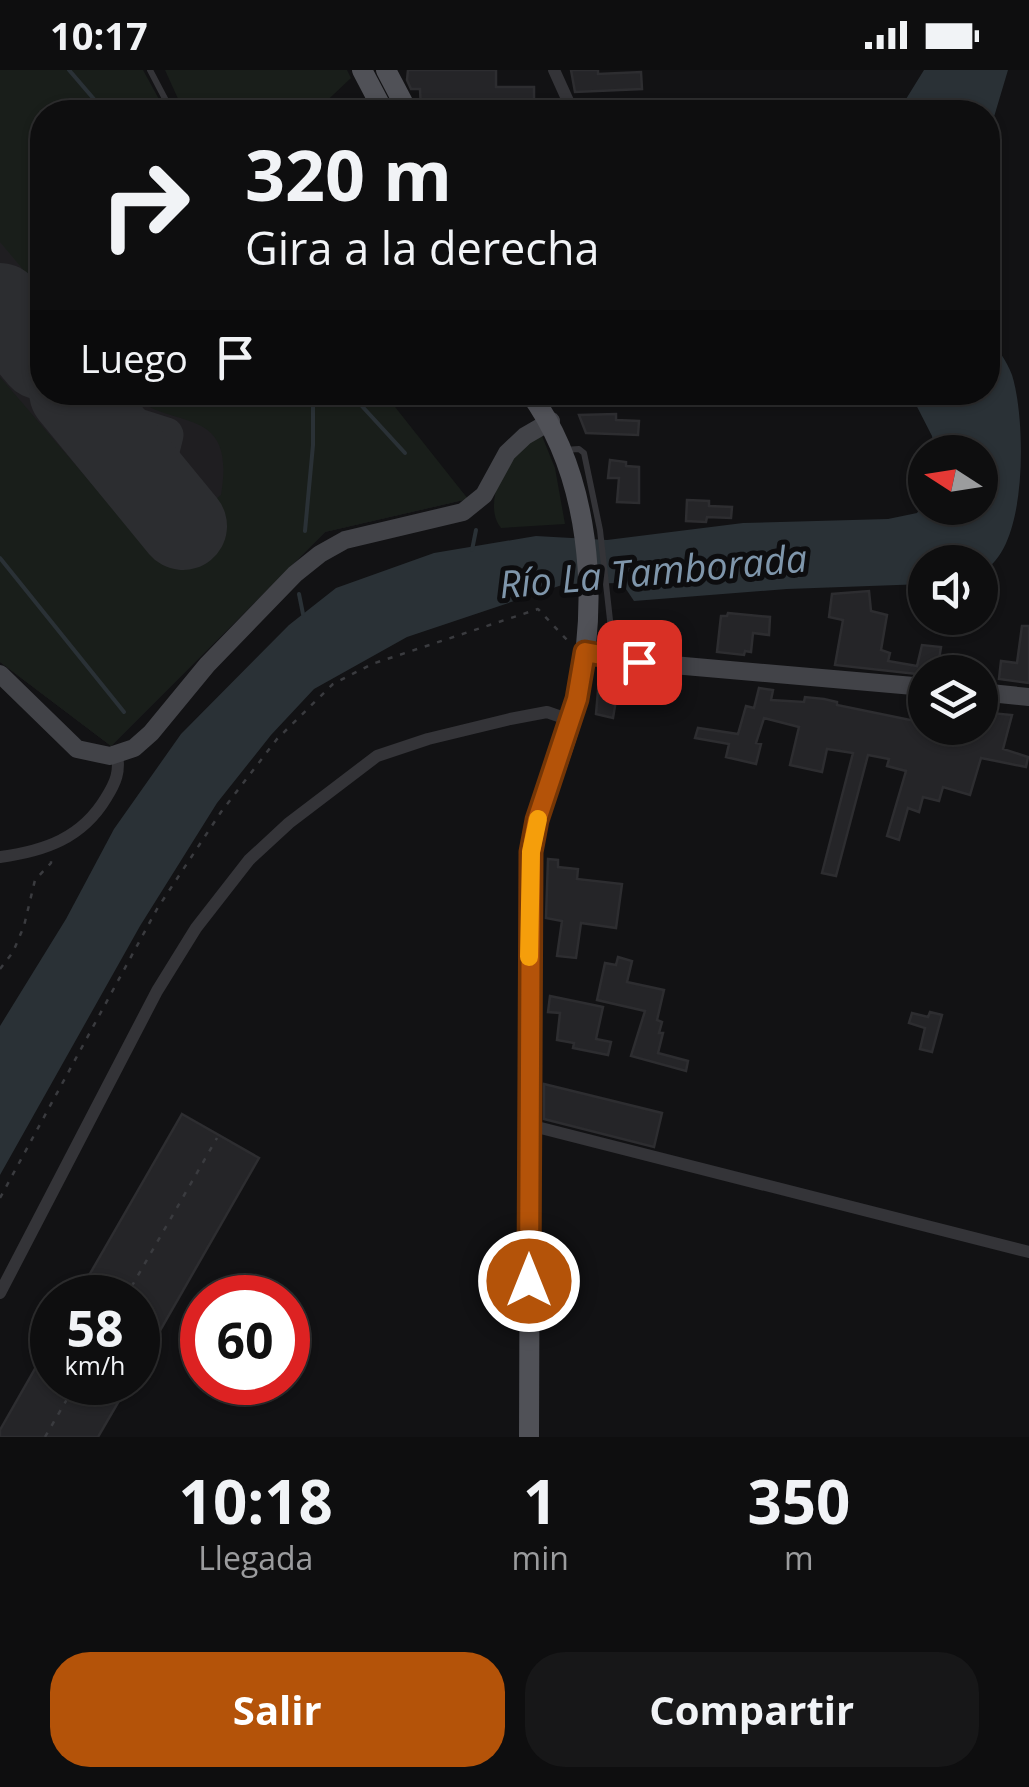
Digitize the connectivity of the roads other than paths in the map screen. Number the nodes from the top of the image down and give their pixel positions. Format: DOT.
graph roads {
  1 [pos="150,70"];
  2 [pos="362,70"];
  3 [pos="386,70"];
  4 [pos="554,70"];
  5 [pos="166,100"];
  6 [pos="378,100"];
  7 [pos="402,100"];
  8 [pos="568,100"];
  9 [pos="538,405"];
  10 [pos="548,405"];
  11 [pos="550,422"];
  12 [pos="596,590"];
  13 [pos="585,652"];
  14 [pos="614,657"];
  15 [pos="0,674"];
  16 [pos="908,685"];
  17 [pos="998,693"];
  18 [pos="1029,696"];
  19 [pos="570,720"];
  20 [pos="117,754"];
  21 [pos="0,856"];
  22 [pos="529,1125"];
  23 [pos="1029,1252"];
  24 [pos="0,1293"];
  25 [pos="529,1437"];
  1 -- 5 [label="lane"];
  2 -- 6 [label="main road"];
  3 -- 7 [label="main road"];
  4 -- 8 [label="street"];
  9 -- 11 [label="main road"];
  10 -- 11 [label="main road"];
  11 -- 12 [label="main road"];
  11 -- 20 [label="street"];
  12 -- 13 [label="main road"];
  12 -- 14 [label="lane"];
  13 -- 14 [label="street"];
  13 -- 19 [label="main road"];
  14 -- 16 [label="street"];
  15 -- 20 [label="street"];
  17 -- 18 [label="street"];
  19 -- 22 [label="main road"];
  19 -- 24 [label="street"];
  20 -- 21 [label="street"];
  22 -- 23 [label="street"];
  22 -- 25 [label="main road"];
}
